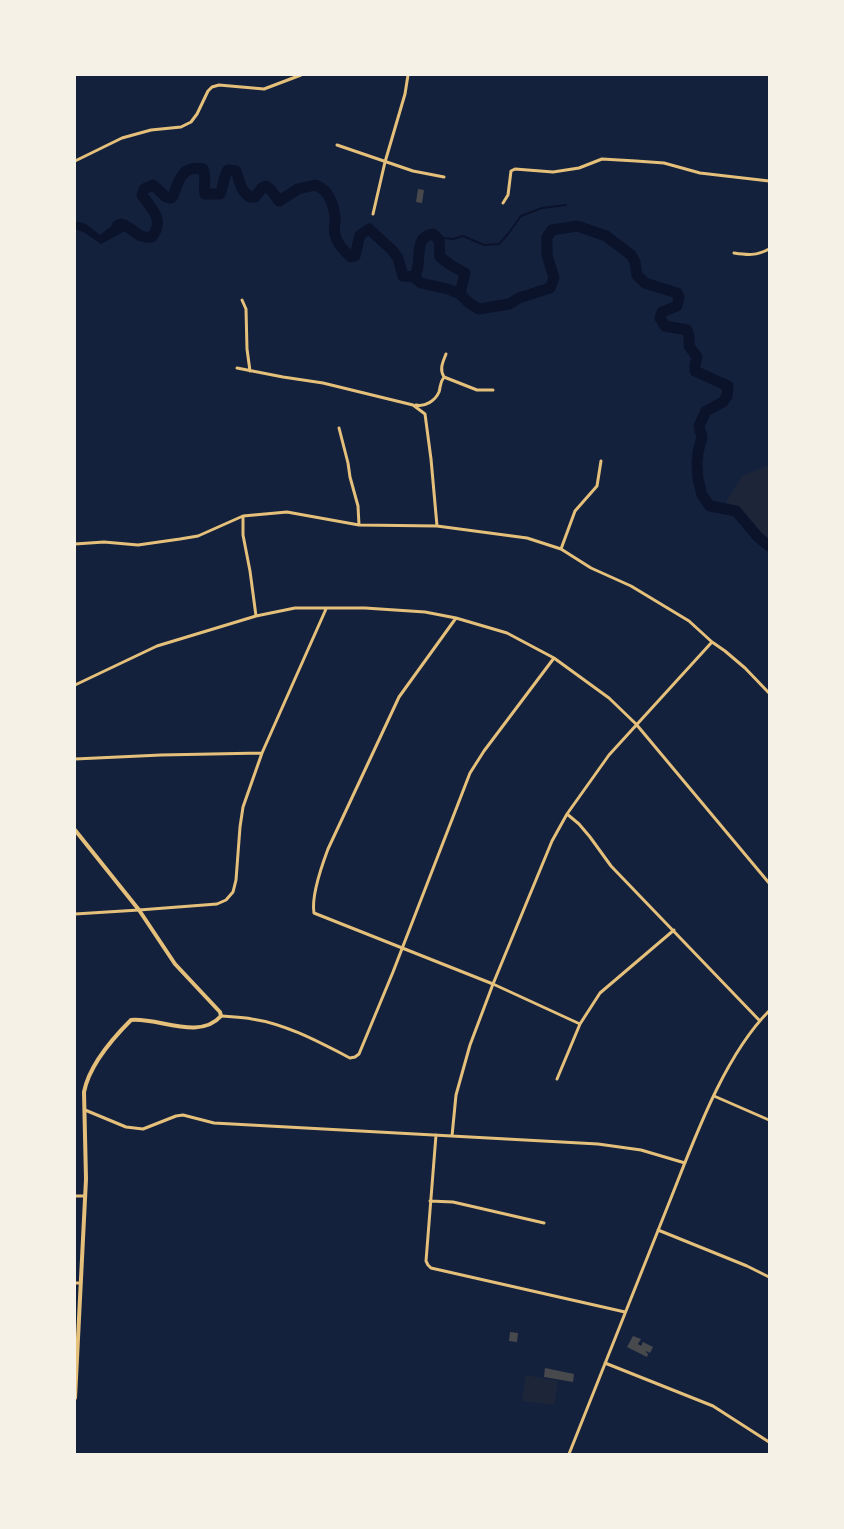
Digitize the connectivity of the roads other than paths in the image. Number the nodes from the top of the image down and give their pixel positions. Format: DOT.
graph roads {
  1 [pos="301,75"];
  2 [pos="408,75"];
  3 [pos="338,145"];
  4 [pos="75,160"];
  5 [pos="385,162"];
  6 [pos="444,177"];
  7 [pos="769,181"];
  8 [pos="503,203"];
  9 [pos="373,214"];
  10 [pos="769,249"];
  11 [pos="734,253"];
  12 [pos="242,300"];
  13 [pos="446,354"];
  14 [pos="237,368"];
  15 [pos="250,370"];
  16 [pos="444,377"];
  17 [pos="493,390"];
  18 [pos="413,405"];
  19 [pos="339,428"];
  20 [pos="601,461"];
  21 [pos="243,516"];
  22 [pos="359,524"];
  23 [pos="437,526"];
  24 [pos="75,544"];
  25 [pos="561,549"];
  26 [pos="326,609"];
  27 [pos="256,616"];
  28 [pos="456,618"];
  29 [pos="712,642"];
  30 [pos="554,658"];
  31 [pos="75,685"];
  32 [pos="769,693"];
  33 [pos="636,724"];
  34 [pos="262,753"];
  35 [pos="75,759"];
  36 [pos="567,814"];
  37 [pos="75,830"];
  38 [pos="769,883"];
  39 [pos="139,910"];
  40 [pos="75,914"];
  41 [pos="674,930"];
  42 [pos="402,948"];
  43 [pos="493,984"];
  44 [pos="769,1010"];
  45 [pos="221,1016"];
  46 [pos="759,1020"];
  47 [pos="580,1024"];
  48 [pos="557,1078"];
  49 [pos="714,1096"];
  50 [pos="85,1110"];
  51 [pos="769,1120"];
  52 [pos="436,1135"];
  53 [pos="452,1136"];
  54 [pos="685,1163"];
  55 [pos="75,1196"];
  56 [pos="85,1196"];
  57 [pos="430,1201"];
  58 [pos="544,1223"];
  59 [pos="658,1230"];
  60 [pos="769,1277"];
  61 [pos="78,1283"];
  62 [pos="625,1312"];
  63 [pos="605,1363"];
  64 [pos="75,1398"];
  65 [pos="769,1442"];
  66 [pos="569,1454"];
  1 -- 4 [label="street"];
  2 -- 5 [label="street"];
  3 -- 5 [label="street"];
  5 -- 6 [label="street"];
  5 -- 9 [label="street"];
  7 -- 8 [label="street"];
  10 -- 11 [label="street"];
  12 -- 15 [label="street"];
  13 -- 16 [label="street"];
  14 -- 15 [label="street"];
  15 -- 18 [label="street"];
  16 -- 17 [label="street"];
  16 -- 18 [label="street"];
  18 -- 23 [label="street"];
  19 -- 22 [label="street"];
  20 -- 25 [label="street"];
  21 -- 22 [label="street"];
  21 -- 24 [label="street"];
  21 -- 27 [label="street"];
  22 -- 23 [label="street"];
  23 -- 25 [label="street"];
  25 -- 29 [label="street"];
  26 -- 27 [label="street"];
  26 -- 28 [label="street"];
  26 -- 34 [label="street"];
  27 -- 31 [label="street"];
  28 -- 30 [label="street"];
  28 -- 42 [label="street"];
  29 -- 32 [label="street"];
  29 -- 33 [label="street"];
  30 -- 33 [label="street"];
  30 -- 42 [label="street"];
  33 -- 36 [label="street"];
  33 -- 38 [label="street"];
  34 -- 35 [label="street"];
  34 -- 39 [label="street"];
  36 -- 41 [label="street"];
  36 -- 43 [label="street"];
  37 -- 39 [label="street"];
  39 -- 40 [label="street"];
  39 -- 45 [label="street"];
  41 -- 46 [label="street"];
  41 -- 47 [label="street"];
  42 -- 43 [label="street"];
  42 -- 45 [label="street"];
  43 -- 47 [label="street"];
  43 -- 53 [label="street"];
  44 -- 46 [label="street"];
  45 -- 50 [label="street"];
  46 -- 49 [label="street"];
  47 -- 48 [label="street"];
  49 -- 51 [label="street"];
  49 -- 54 [label="street"];
  50 -- 52 [label="street"];
  50 -- 56 [label="street"];
  52 -- 53 [label="street"];
  52 -- 57 [label="street"];
  53 -- 54 [label="street"];
  54 -- 59 [label="street"];
  55 -- 56 [label="street"];
  56 -- 61 [label="street"];
  57 -- 58 [label="street"];
  57 -- 62 [label="street"];
  59 -- 60 [label="street"];
  59 -- 62 [label="street"];
  61 -- 64 [label="street"];
  62 -- 63 [label="street"];
  63 -- 65 [label="street"];
  63 -- 66 [label="street"];
}
